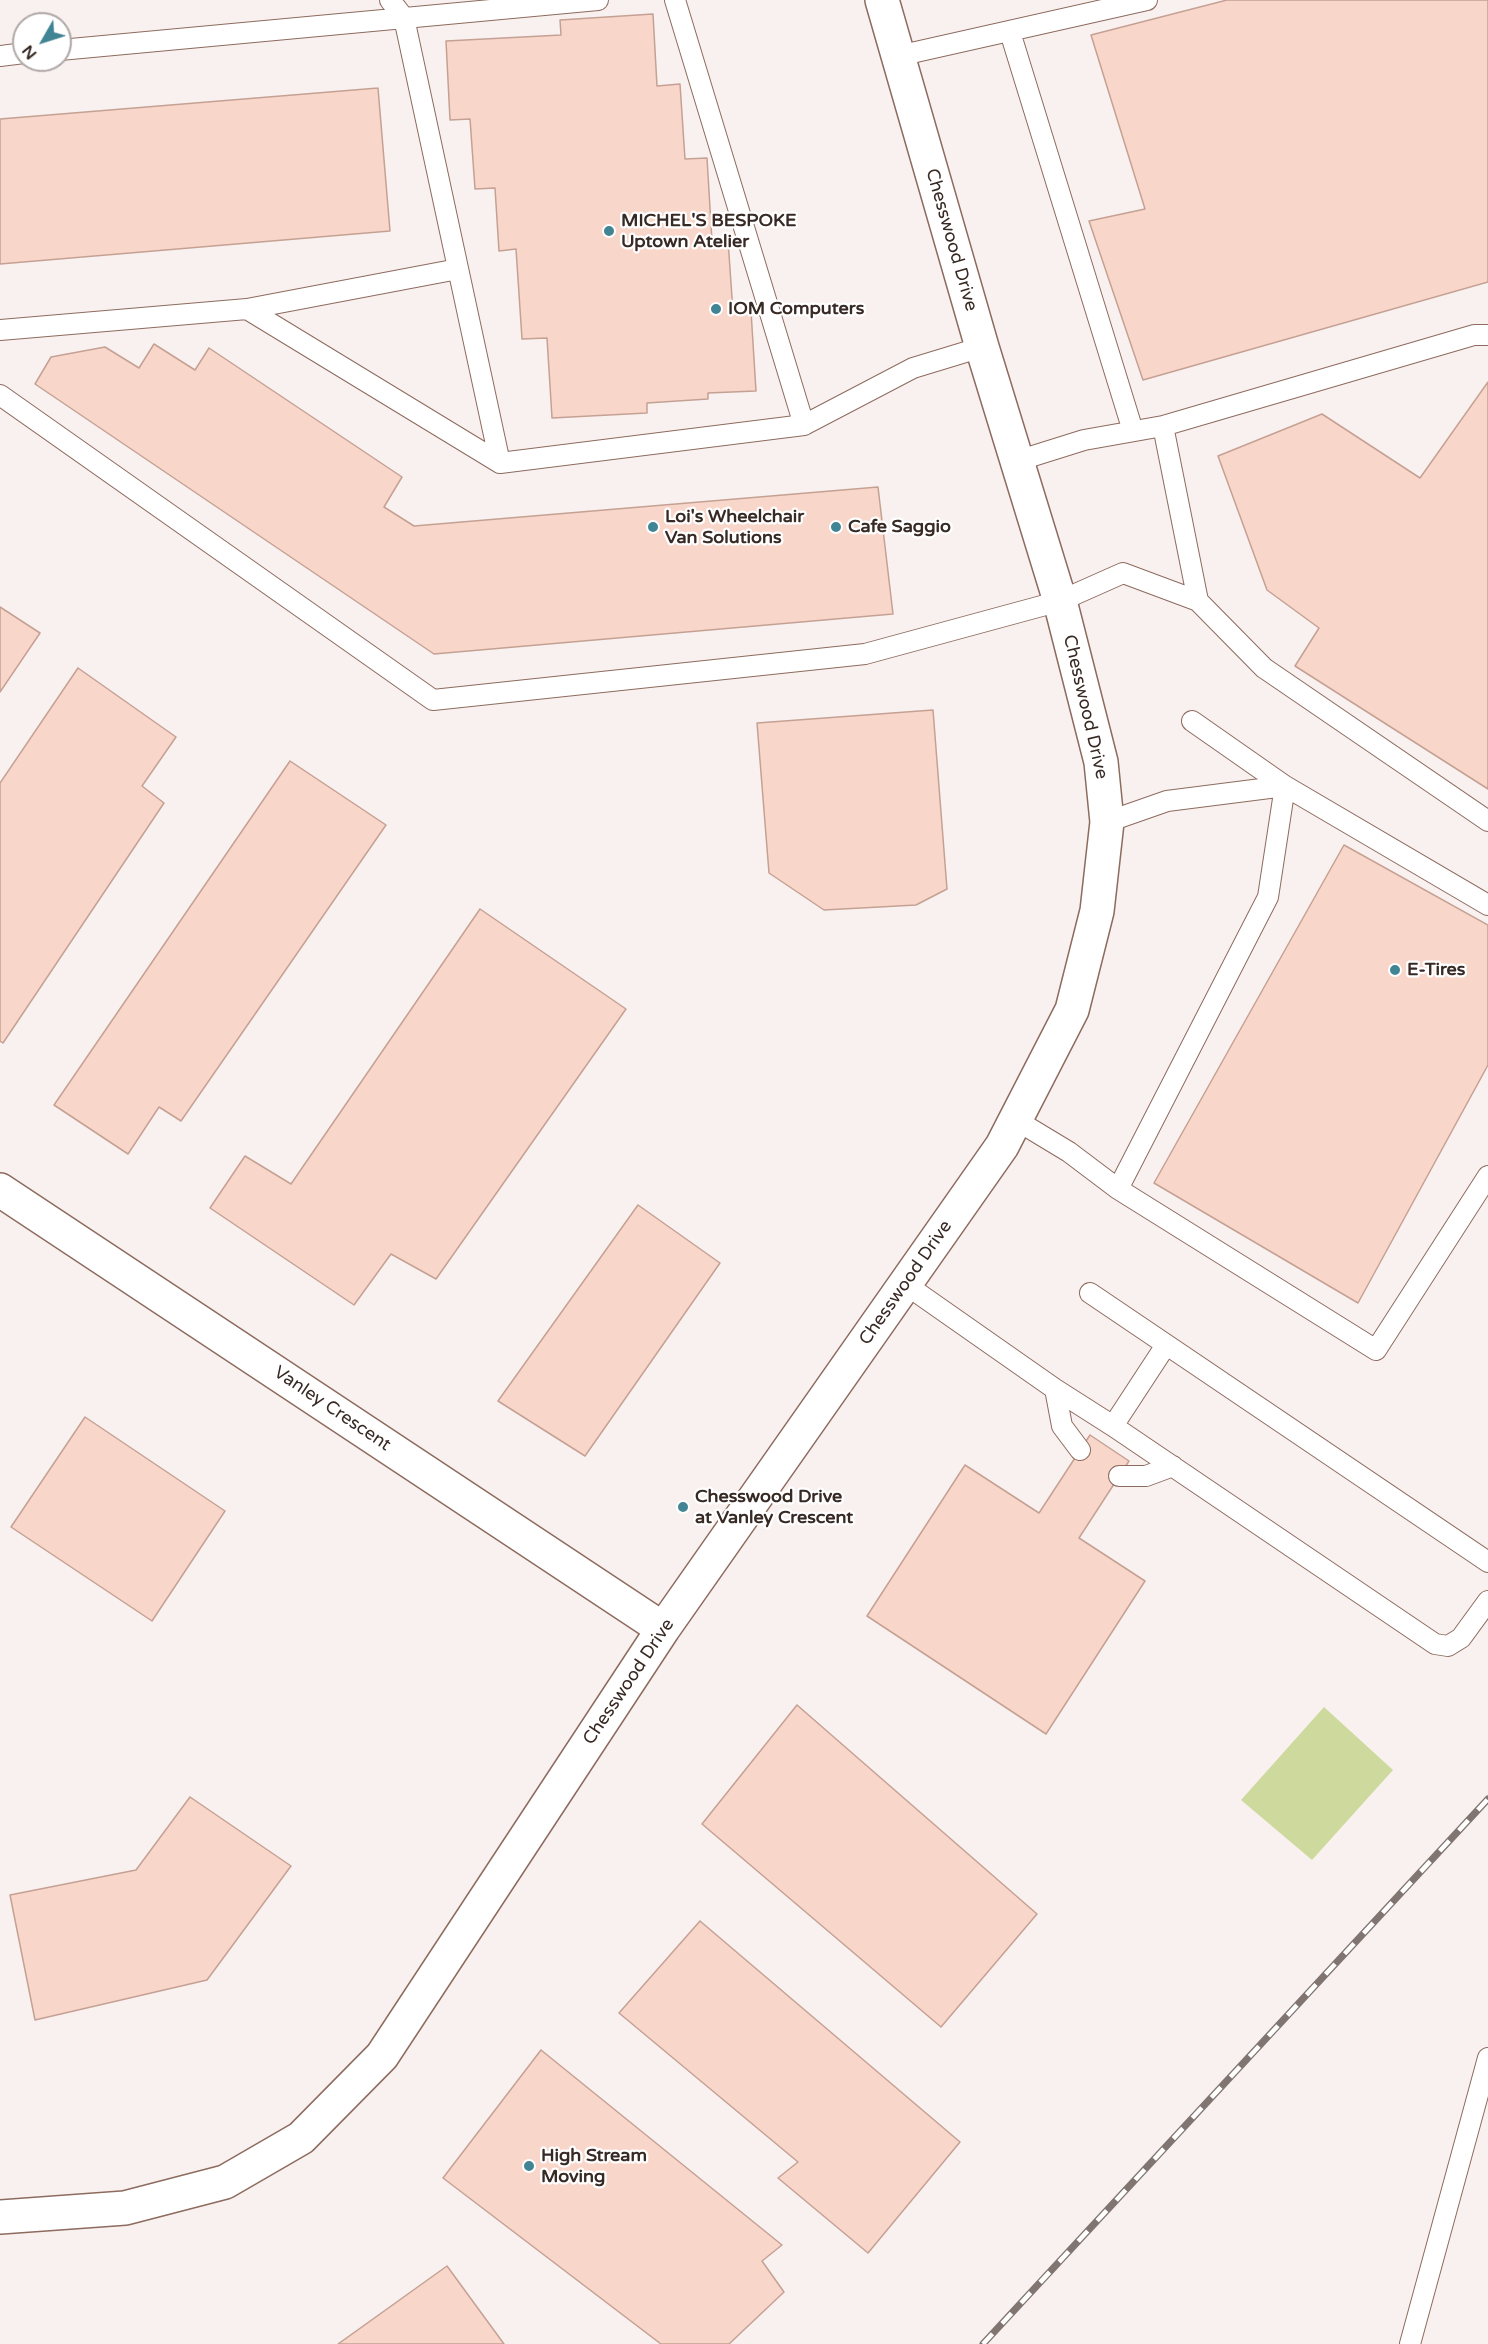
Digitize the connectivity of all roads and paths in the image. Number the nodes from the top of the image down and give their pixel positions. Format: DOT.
graph roads {
  1 [pos="390,0"];
  2 [pos="598,0"];
  3 [pos="675,0"];
  4 [pos="882,0"];
  5 [pos="1147,0"];
  6 [pos="494,5"];
  7 [pos="404,18"];
  8 [pos="1010,32"];
  9 [pos="72,49"];
  10 [pos="898,56"];
  11 [pos="458,269"];
  12 [pos="248,309"];
  13 [pos="0,330"];
  14 [pos="1488,335"];
  15 [pos="982,347"];
  16 [pos="0,395"];
  17 [pos="804,425"];
  18 [pos="1163,426"];
  19 [pos="1133,431"];
  20 [pos="1017,461"];
  21 [pos="500,464"];
  22 [pos="1060,601"];
  23 [pos="1198,601"];
  24 [pos="1192,721"];
  25 [pos="1285,786"];
  26 [pos="1488,821"];
  27 [pos="1107,822"];
  28 [pos="1488,905"];
  29 [pos="1016,1120"];
  30 [pos="1488,1176"];
  31 [pos="1118,1189"];
  32 [pos="0,1190"];
  33 [pos="905,1284"];
  34 [pos="1090,1293"];
  35 [pos="1166,1345"];
  36 [pos="1054,1389"];
  37 [pos="1113,1426"];
  38 [pos="1080,1450"];
  39 [pos="1173,1466"];
  40 [pos="1119,1476"];
  41 [pos="1488,1562"];
  42 [pos="1488,1601"];
  43 [pos="663,1629"];
  44 [pos="1488,2058"];
  45 [pos="0,2217"];
  46 [pos="1410,2344"];
  1 -- 7 [label="lane"];
  2 -- 6 [label="lane"];
  3 -- 17 [label="lane"];
  4 -- 10 [label="street, Chesswood Drive"];
  5 -- 8 [label="lane"];
  6 -- 7 [label="lane"];
  7 -- 9 [label="lane"];
  7 -- 11 [label="lane"];
  8 -- 10 [label="lane"];
  8 -- 19 [label="lane"];
  10 -- 15 [label="street, Chesswood Drive"];
  11 -- 12 [label="lane"];
  11 -- 21 [label="lane"];
  12 -- 13 [label="lane"];
  12 -- 21 [label="lane"];
  14 -- 18 [label="lane"];
  15 -- 17 [label="lane"];
  15 -- 20 [label="street, Chesswood Drive"];
  16 -- 22 [label="lane"];
  17 -- 21 [label="lane"];
  18 -- 19 [label="lane"];
  18 -- 23 [label="lane"];
  19 -- 20 [label="lane"];
  20 -- 22 [label="street, Chesswood Drive"];
  22 -- 23 [label="lane"];
  22 -- 27 [label="street, Chesswood Drive"];
  23 -- 26 [label="lane"];
  24 -- 25 [label="lane"];
  25 -- 27 [label="lane"];
  25 -- 28 [label="lane"];
  25 -- 31 [label="lane"];
  27 -- 29 [label="street, Chesswood Drive"];
  29 -- 31 [label="lane"];
  29 -- 33 [label="street, Chesswood Drive"];
  30 -- 31 [label="lane"];
  32 -- 43 [label="street, Vanley Crescent"];
  33 -- 36 [label="lane"];
  33 -- 43 [label="street, Chesswood Drive"];
  34 -- 35 [label="lane"];
  35 -- 37 [label="lane"];
  35 -- 41 [label="lane"];
  36 -- 37 [label="lane"];
  36 -- 38 [label="lane"];
  37 -- 39 [label="lane"];
  39 -- 40 [label="lane"];
  39 -- 42 [label="lane"];
  43 -- 45 [label="street, Chesswood Drive"];
  44 -- 46 [label="lane"];
}
